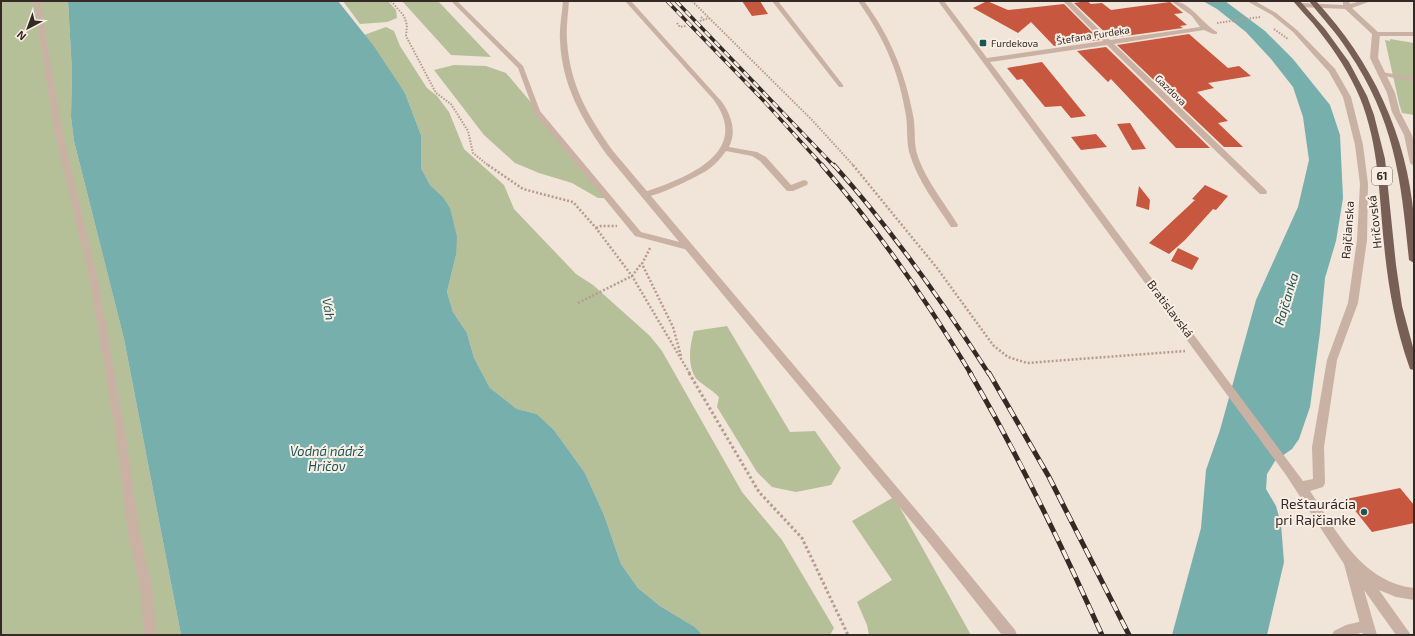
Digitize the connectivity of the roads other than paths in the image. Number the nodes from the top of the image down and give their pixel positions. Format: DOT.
graph roads {
  1 [pos="37,1"];
  2 [pos="454,1"];
  3 [pos="566,1"];
  4 [pos="628,1"];
  5 [pos="775,1"];
  6 [pos="861,1"];
  7 [pos="941,1"];
  8 [pos="1066,1"];
  9 [pos="1174,1"];
  10 [pos="1250,1"];
  11 [pos="1368,1"];
  12 [pos="1298,3"];
  13 [pos="1314,3"];
  14 [pos="1347,4"];
  15 [pos="1204,28"];
  16 [pos="1215,33"];
  17 [pos="1376,34"];
  18 [pos="1414,34"];
  19 [pos="1108,43"];
  20 [pos="985,61"];
  21 [pos="1382,74"];
  22 [pos="1414,80"];
  23 [pos="841,86"];
  24 [pos="724,148"];
  25 [pos="1414,163"];
  26 [pos="804,183"];
  27 [pos="1263,192"];
  28 [pos="646,195"];
  29 [pos="954,224"];
  30 [pos="688,247"];
  31 [pos="1414,260"];
  32 [pos="1414,366"];
  33 [pos="1302,487"];
  34 [pos="1348,559"];
  35 [pos="1414,594"];
  36 [pos="1369,631"];
  37 [pos="150,635"];
  38 [pos="1010,635"];
  39 [pos="1338,635"];
  40 [pos="1404,635"];
  1 -- 37 [label="lane"];
  2 -- 30 [label="lane"];
  3 -- 28 [label="street"];
  4 -- 24 [label="lane"];
  5 -- 23 [label="lane"];
  6 -- 29 [label="lane"];
  7 -- 20 [label="street, Bratislavská"];
  8 -- 19 [label="street, Gazdova"];
  9 -- 15 [label="street"];
  10 -- 33 [label="street, Rajčianska"];
  11 -- 14 [label="street"];
  12 -- 13 [label="street"];
  12 -- 32 [label="main road, Hričovská / 61"];
  13 -- 14 [label="street"];
  13 -- 31 [label="main road, 61"];
  14 -- 17 [label="street"];
  15 -- 16 [label="street"];
  15 -- 19 [label="street, Štefana Furdeka"];
  17 -- 18 [label="lane"];
  17 -- 21 [label="street"];
  19 -- 20 [label="street, Štefana Furdeka"];
  19 -- 27 [label="street, Gazdova"];
  20 -- 33 [label="street, Bratislavská"];
  21 -- 22 [label="lane"];
  21 -- 25 [label="street"];
  24 -- 26 [label="lane"];
  24 -- 28 [label="lane"];
  28 -- 30 [label="street"];
  30 -- 38 [label="street"];
  33 -- 34 [label="street, Bratislavská"];
  34 -- 35 [label="street, Bratislavská"];
  34 -- 36 [label="street"];
  34 -- 40 [label="street"];
  36 -- 39 [label="lane"];
}
